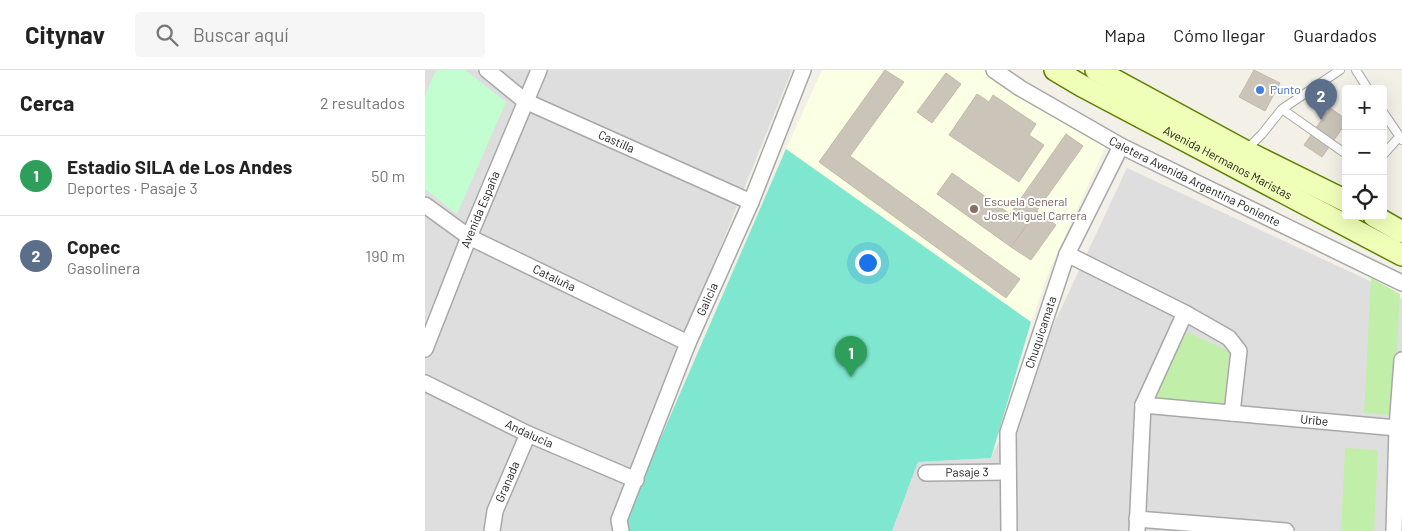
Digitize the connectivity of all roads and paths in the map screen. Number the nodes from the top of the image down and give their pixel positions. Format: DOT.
graph roads {
  1 [pos="487,70"];
  2 [pos="539,70"];
  3 [pos="803,70"];
  4 [pos="994,70"];
  5 [pos="1055,70"];
  6 [pos="1340,70"];
  7 [pos="1356,70"];
  8 [pos="1105,72"];
  9 [pos="1365,85"];
  10 [pos="525,101"];
  11 [pos="1282,109"];
  12 [pos="1387,118"];
  13 [pos="1401,138"];
  14 [pos="1121,146"];
  15 [pos="1245,151"];
  16 [pos="1342,151"];
  17 [pos="1387,151"];
  18 [pos="1342,199"];
  19 [pos="751,202"];
  20 [pos="425,205"];
  21 [pos="1381,220"];
  22 [pos="1402,232"];
  23 [pos="469,237"];
  24 [pos="1067,254"];
  25 [pos="1402,255"];
  26 [pos="1402,283"];
  27 [pos="1185,313"];
  28 [pos="688,343"];
  29 [pos="425,349"];
  30 [pos="1402,360"];
  31 [pos="425,382"];
  32 [pos="1143,405"];
  33 [pos="1232,413"];
  34 [pos="1397,428"];
  35 [pos="528,434"];
  36 [pos="1008,472"];
  37 [pos="927,473"];
  38 [pos="636,480"];
  39 [pos="1137,525"];
  40 [pos="493,531"];
  41 [pos="621,531"];
  42 [pos="1009,531"];
  43 [pos="1286,531"];
  44 [pos="1394,531"];
  1 -- 10 [label="street, Castilla"];
  2 -- 10 [label="street, Avenida España"];
  3 -- 19 [label="street, Galicia"];
  4 -- 14 [label="street, Caletera Avenida Argentina Poniente"];
  5 -- 25 [label="main road, Avenida Hermanos Maristas"];
  6 -- 11 [label="lane"];
  7 -- 9 [label="lane"];
  8 -- 15 [label="main road, Avenida Hermanos Maristas"];
  10 -- 19 [label="street, Castilla"];
  10 -- 23 [label="street, Avenida España"];
  11 -- 15 [label="lane"];
  11 -- 16 [label="lane"];
  12 -- 13 [label="lane"];
  13 -- 17 [label="lane"];
  14 -- 24 [label="street, Chuquicamata"];
  14 -- 26 [label="street, Caletera Avenida Argentina Poniente"];
  15 -- 18 [label="main road, Avenida Hermanos Maristas"];
  19 -- 28 [label="street, Galicia"];
  20 -- 23 [label="street, Cataluña"];
  21 -- 22 [label="main road"];
  23 -- 28 [label="street, Cataluña"];
  23 -- 29 [label="street, Avenida España"];
  24 -- 27 [label="street"];
  24 -- 36 [label="street, Chuquicamata"];
  27 -- 32 [label="street"];
  27 -- 33 [label="street"];
  28 -- 38 [label="street, Galicia"];
  30 -- 34 [label="street"];
  31 -- 35 [label="street, Andalucia"];
  32 -- 33 [label="street, Uribe"];
  32 -- 39 [label="street"];
  33 -- 34 [label="street, Uribe"];
  34 -- 44 [label="street"];
  35 -- 38 [label="street, Andalucia"];
  35 -- 40 [label="street, Granada"];
  36 -- 37 [label="street, Pasaje 3"];
  36 -- 42 [label="street, Chuquicamata"];
  38 -- 41 [label="street, Galicia"];
  39 -- 43 [label="street"];
}
